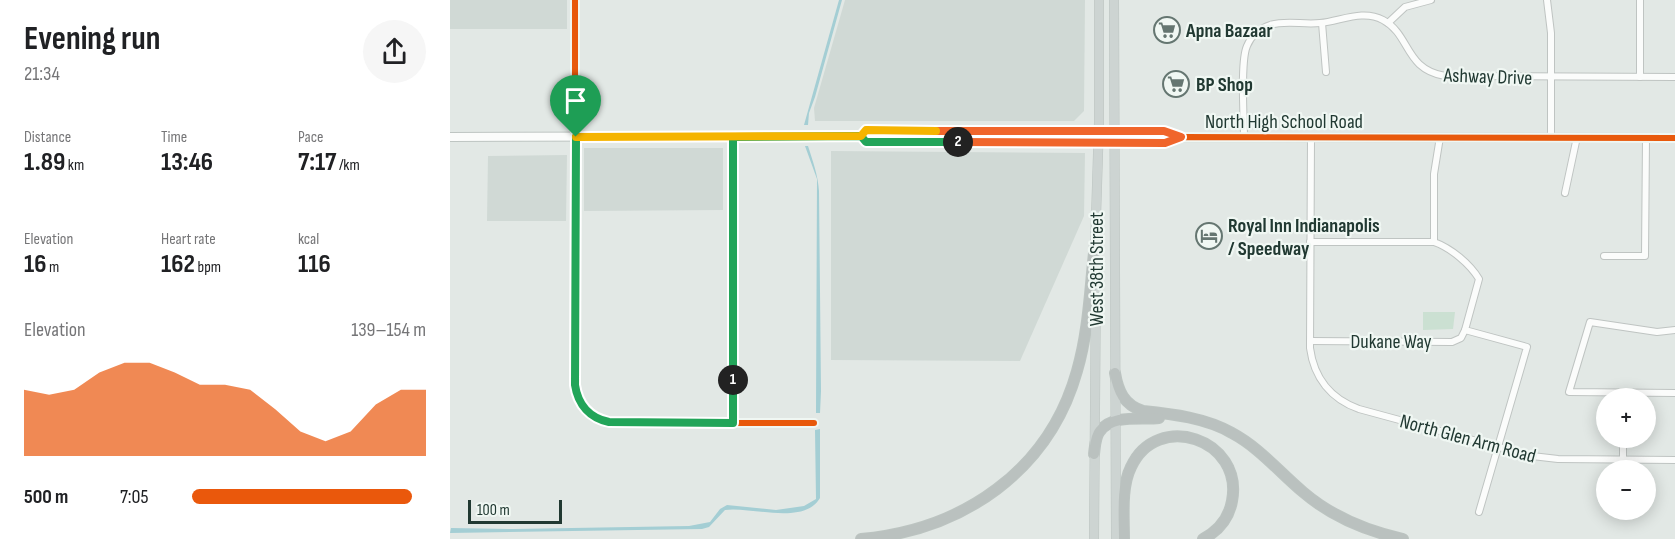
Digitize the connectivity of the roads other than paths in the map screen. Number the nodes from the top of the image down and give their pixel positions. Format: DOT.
graph roads {
  1 [pos="575,0"];
  2 [pos="1099,0"];
  3 [pos="1114,0"];
  4 [pos="1431,0"];
  5 [pos="1547,0"];
  6 [pos="1640,0"];
  7 [pos="1322,23"];
  8 [pos="1388,23"];
  9 [pos="1326,72"];
  10 [pos="1640,77"];
  11 [pos="1675,77"];
  12 [pos="1551,78"];
  13 [pos="1099,131"];
  14 [pos="1115,131"];
  15 [pos="861,136"];
  16 [pos="450,137"];
  17 [pos="576,137"];
  18 [pos="733,137"];
  19 [pos="1181,137"];
  20 [pos="1244,137"];
  21 [pos="1311,137"];
  22 [pos="1440,137"];
  23 [pos="1551,137"];
  24 [pos="1576,137"];
  25 [pos="1646,138"];
  26 [pos="1675,138"];
  27 [pos="1097,143"];
  28 [pos="1115,143"];
  29 [pos="1565,193"];
  30 [pos="1310,242"];
  31 [pos="1434,242"];
  32 [pos="1095,244"];
  33 [pos="1604,256"];
  34 [pos="1465,330"];
  35 [pos="1675,330"];
  36 [pos="1310,341"];
  37 [pos="1115,372"];
  38 [pos="1675,393"];
  39 [pos="1596,394"];
  40 [pos="1656,394"];
  41 [pos="1174,416"];
  42 [pos="1115,421"];
  43 [pos="733,423"];
  44 [pos="814,423"];
  45 [pos="1498,446"];
  46 [pos="1623,448"];
  47 [pos="1094,454"];
  48 [pos="1623,460"];
  49 [pos="1656,460"];
  50 [pos="1675,460"];
  51 [pos="1479,512"];
  52 [pos="1094,537"];
  53 [pos="1120,537"];
  54 [pos="861,539"];
  55 [pos="1203,539"];
  56 [pos="1403,539"];
  1 -- 17 [label="street"];
  2 -- 13 [label="main road, West 38th Street"];
  3 -- 14 [label="main road, West 38th Street"];
  4 -- 8 [label="street"];
  5 -- 12 [label="street"];
  6 -- 10 [label="street"];
  7 -- 8 [label="street"];
  7 -- 9 [label="street"];
  7 -- 20 [label="street"];
  8 -- 12 [label="street, Ashway Drive"];
  10 -- 11 [label="street, Ashway Drive"];
  10 -- 12 [label="street, Ashway Drive"];
  12 -- 23 [label="street"];
  13 -- 14 [label="street, North High School Road"];
  13 -- 15 [label="street, North High School Road"];
  13 -- 27 [label="main road, West 38th Street"];
  14 -- 19 [label="street, North High School Road"];
  14 -- 28 [label="main road, West 38th Street"];
  15 -- 18 [label="street, North High School Road"];
  15 -- 27 [label="street, North High School Road"];
  16 -- 17 [label="street, North High School Road"];
  17 -- 18 [label="street, North High School Road"];
  17 -- 43 [label="street"];
  18 -- 43 [label="street"];
  19 -- 20 [label="street, North High School Road"];
  19 -- 28 [label="street, North High School Road"];
  20 -- 21 [label="street, North High School Road"];
  21 -- 22 [label="street, North High School Road"];
  21 -- 30 [label="street"];
  22 -- 23 [label="street, North High School Road"];
  22 -- 31 [label="street"];
  23 -- 24 [label="street, North High School Road"];
  24 -- 25 [label="street, North High School Road"];
  24 -- 29 [label="street"];
  25 -- 26 [label="street, North High School Road"];
  25 -- 33 [label="street"];
  27 -- 28 [label="street, North High School Road"];
  27 -- 32 [label="main road, West 38th Street"];
  28 -- 37 [label="main road, West 38th Street"];
  30 -- 31 [label="street"];
  30 -- 36 [label="street"];
  31 -- 34 [label="street"];
  32 -- 47 [label="main road, West 38th Street"];
  32 -- 54 [label="highway"];
  34 -- 36 [label="street, Dukane Way"];
  34 -- 45 [label="street"];
  35 -- 39 [label="street"];
  36 -- 45 [label="street, North Glen Arm Road"];
  37 -- 41 [label="highway"];
  37 -- 42 [label="main road, West 38th Street"];
  38 -- 40 [label="street"];
  41 -- 42 [label="highway"];
  41 -- 56 [label="highway"];
  42 -- 47 [label="highway"];
  42 -- 53 [label="main road, West 38th Street"];
  43 -- 44 [label="street"];
  45 -- 48 [label="street, North Glen Arm Road"];
  45 -- 51 [label="street"];
  46 -- 48 [label="street"];
  47 -- 52 [label="main road, West 38th Street"];
  49 -- 50 [label="street, North Glen Arm Road"];
  53 -- 55 [label="highway"];
}
